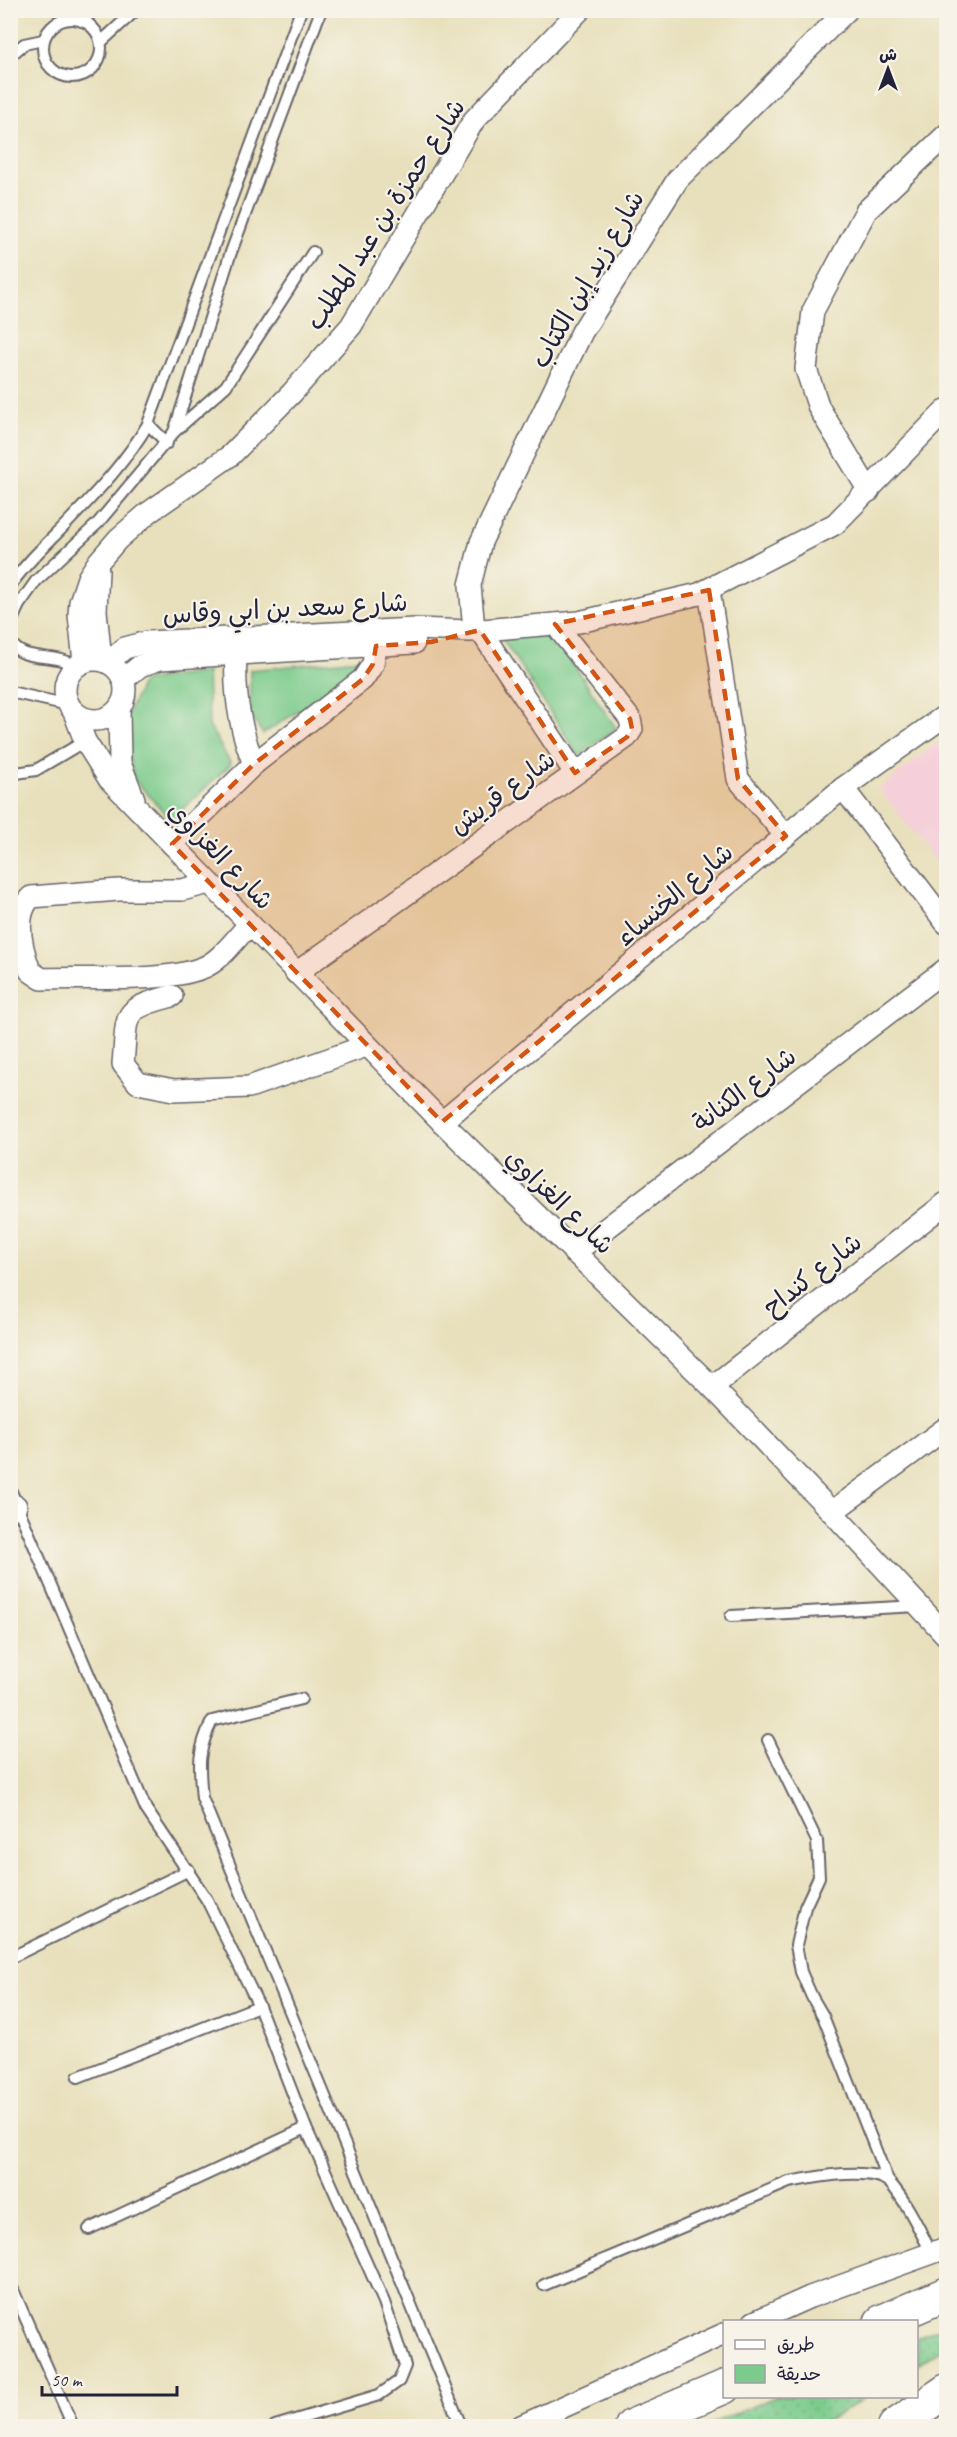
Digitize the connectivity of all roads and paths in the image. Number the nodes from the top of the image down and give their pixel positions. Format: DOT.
graph roads {
  1 [pos="94,10"];
  2 [pos="136,10"];
  3 [pos="301,10"];
  4 [pos="321,10"];
  5 [pos="579,10"];
  6 [pos="847,10"];
  7 [pos="82,21"];
  8 [pos="43,40"];
  9 [pos="101,42"];
  10 [pos="10,56"];
  11 [pos="946,135"];
  12 [pos="313,252"];
  13 [pos="946,410"];
  14 [pos="148,424"];
  15 [pos="174,432"];
  16 [pos="923,434"];
  17 [pos="946,437"];
  18 [pos="167,443"];
  19 [pos="869,491"];
  20 [pos="10,586"];
  21 [pos="709,590"];
  22 [pos="10,624"];
  23 [pos="555,624"];
  24 [pos="474,630"];
  25 [pos="10,641"];
  26 [pos="376,646"];
  27 [pos="236,654"];
  28 [pos="93,662"];
  29 [pos="124,679"];
  30 [pos="10,692"];
  31 [pos="71,708"];
  32 [pos="119,709"];
  33 [pos="946,715"];
  34 [pos="85,741"];
  35 [pos="254,764"];
  36 [pos="575,773"];
  37 [pos="10,774"];
  38 [pos="843,788"];
  39 [pos="136,806"];
  40 [pos="786,836"];
  41 [pos="172,844"];
  42 [pos="209,883"];
  43 [pos="946,923"];
  44 [pos="249,925"];
  45 [pos="946,969"];
  46 [pos="296,973"];
  47 [pos="172,996"];
  48 [pos="366,1046"];
  49 [pos="442,1122"];
  50 [pos="946,1203"];
  51 [pos="574,1253"];
  52 [pos="712,1388"];
  53 [pos="946,1428"];
  54 [pos="12,1502"];
  55 [pos="832,1512"];
  56 [pos="918,1606"];
  57 [pos="731,1616"];
  58 [pos="946,1635"];
  59 [pos="301,1699"];
  60 [pos="768,1740"];
  61 [pos="189,1870"];
  62 [pos="10,1958"];
  63 [pos="259,2006"];
  64 [pos="78,2078"];
  65 [pos="306,2128"];
  66 [pos="888,2181"];
  67 [pos="89,2229"];
  68 [pos="939,2250"];
  69 [pos="10,2283"];
  70 [pos="544,2285"];
  71 [pos="946,2294"];
  72 [pos="759,2320"];
  73 [pos="886,2320"];
  74 [pos="723,2334"];
  75 [pos="723,2387"];
  76 [pos="946,2391"];
  77 [pos="73,2427"];
  78 [pos="274,2427"];
  79 [pos="461,2427"];
  80 [pos="521,2427"];
  81 [pos="632,2427"];
  82 [pos="896,2427"];
  1 -- 7 [label="lane"];
  2 -- 9 [label="lane"];
  3 -- 14 [label="lane"];
  4 -- 15 [label="lane"];
  5 -- 28 [label="street, شارع حمزة بن عبد المطلب"];
  6 -- 24 [label="street, شارع زيد إبن الكتاب"];
  7 -- 8 [label="lane"];
  7 -- 9 [label="lane"];
  8 -- 9 [label="lane"];
  8 -- 10 [label="lane"];
  11 -- 19 [label="street"];
  12 -- 15 [label="lane"];
  13 -- 16 [label="street, شارع سعد بن ابي وقاس"];
  14 -- 18 [label="lane"];
  14 -- 20 [label="lane"];
  15 -- 18 [label="lane"];
  16 -- 17 [label="street"];
  16 -- 19 [label="street, شارع سعد بن ابي وقاس"];
  18 -- 22 [label="lane"];
  19 -- 21 [label="street, شارع سعد بن ابي وقاس"];
  21 -- 23 [label="street, شارع سعد بن ابي وقاس"];
  21 -- 40 [label="street"];
  23 -- 24 [label="street, شارع سعد بن ابي وقاس"];
  23 -- 36 [label="street, شارع قريش"];
  24 -- 26 [label="street, شارع سعد بن ابي وقاس"];
  24 -- 28 [label="street, شارع سعد بن ابي وقاس"];
  24 -- 36 [label="street"];
  25 -- 28 [label="lane"];
  26 -- 27 [label="street, شارع سعد بن ابي وقاس"];
  26 -- 35 [label="street"];
  27 -- 29 [label="street, شارع سعد بن ابي وقاس"];
  27 -- 35 [label="street"];
  28 -- 29 [label="street"];
  28 -- 31 [label="street"];
  29 -- 32 [label="street"];
  30 -- 31 [label="lane"];
  31 -- 32 [label="street"];
  31 -- 34 [label="street, شارع الغزاوي"];
  32 -- 39 [label="street, شارع الغزاوي"];
  33 -- 38 [label="street, شارع الخنساء"];
  34 -- 37 [label="lane"];
  34 -- 39 [label="street, شارع الغزاوي"];
  35 -- 41 [label="street"];
  36 -- 46 [label="street, شارع قريش"];
  38 -- 40 [label="street, شارع الخنساء"];
  38 -- 43 [label="street"];
  39 -- 41 [label="street, شارع الغزاوي"];
  40 -- 49 [label="street, شارع الخنساء"];
  41 -- 42 [label="street, شارع الغزاوي"];
  42 -- 44 [label="street, شارع الغزاوي"];
  42 -- 44 [label="street"];
  44 -- 46 [label="street, شارع الغزاوي"];
  45 -- 51 [label="street, شارع الكنانة"];
  46 -- 48 [label="street, شارع الغزاوي"];
  47 -- 48 [label="street"];
  48 -- 49 [label="street, شارع الغزاوي"];
  49 -- 51 [label="street, شارع الغزاوي"];
  50 -- 52 [label="street, شارع كنداح"];
  51 -- 52 [label="street, شارع الغزاوي"];
  52 -- 55 [label="street, شارع الغزاوي"];
  53 -- 55 [label="street"];
  54 -- 61 [label="lane"];
  55 -- 56 [label="street, شارع الغزاوي"];
  56 -- 57 [label="lane"];
  56 -- 58 [label="street, شارع الغزاوي"];
  59 -- 79 [label="lane"];
  60 -- 66 [label="lane"];
  61 -- 62 [label="lane"];
  61 -- 63 [label="lane"];
  63 -- 64 [label="lane"];
  63 -- 65 [label="lane"];
  65 -- 67 [label="lane"];
  65 -- 78 [label="lane"];
  66 -- 68 [label="lane"];
  66 -- 70 [label="lane"];
  68 -- 72 [label="street"];
  69 -- 77 [label="lane"];
  71 -- 73 [label="highway"];
  74 -- 80 [label="street"];
  75 -- 81 [label="highway"];
  76 -- 82 [label="highway"];
}
